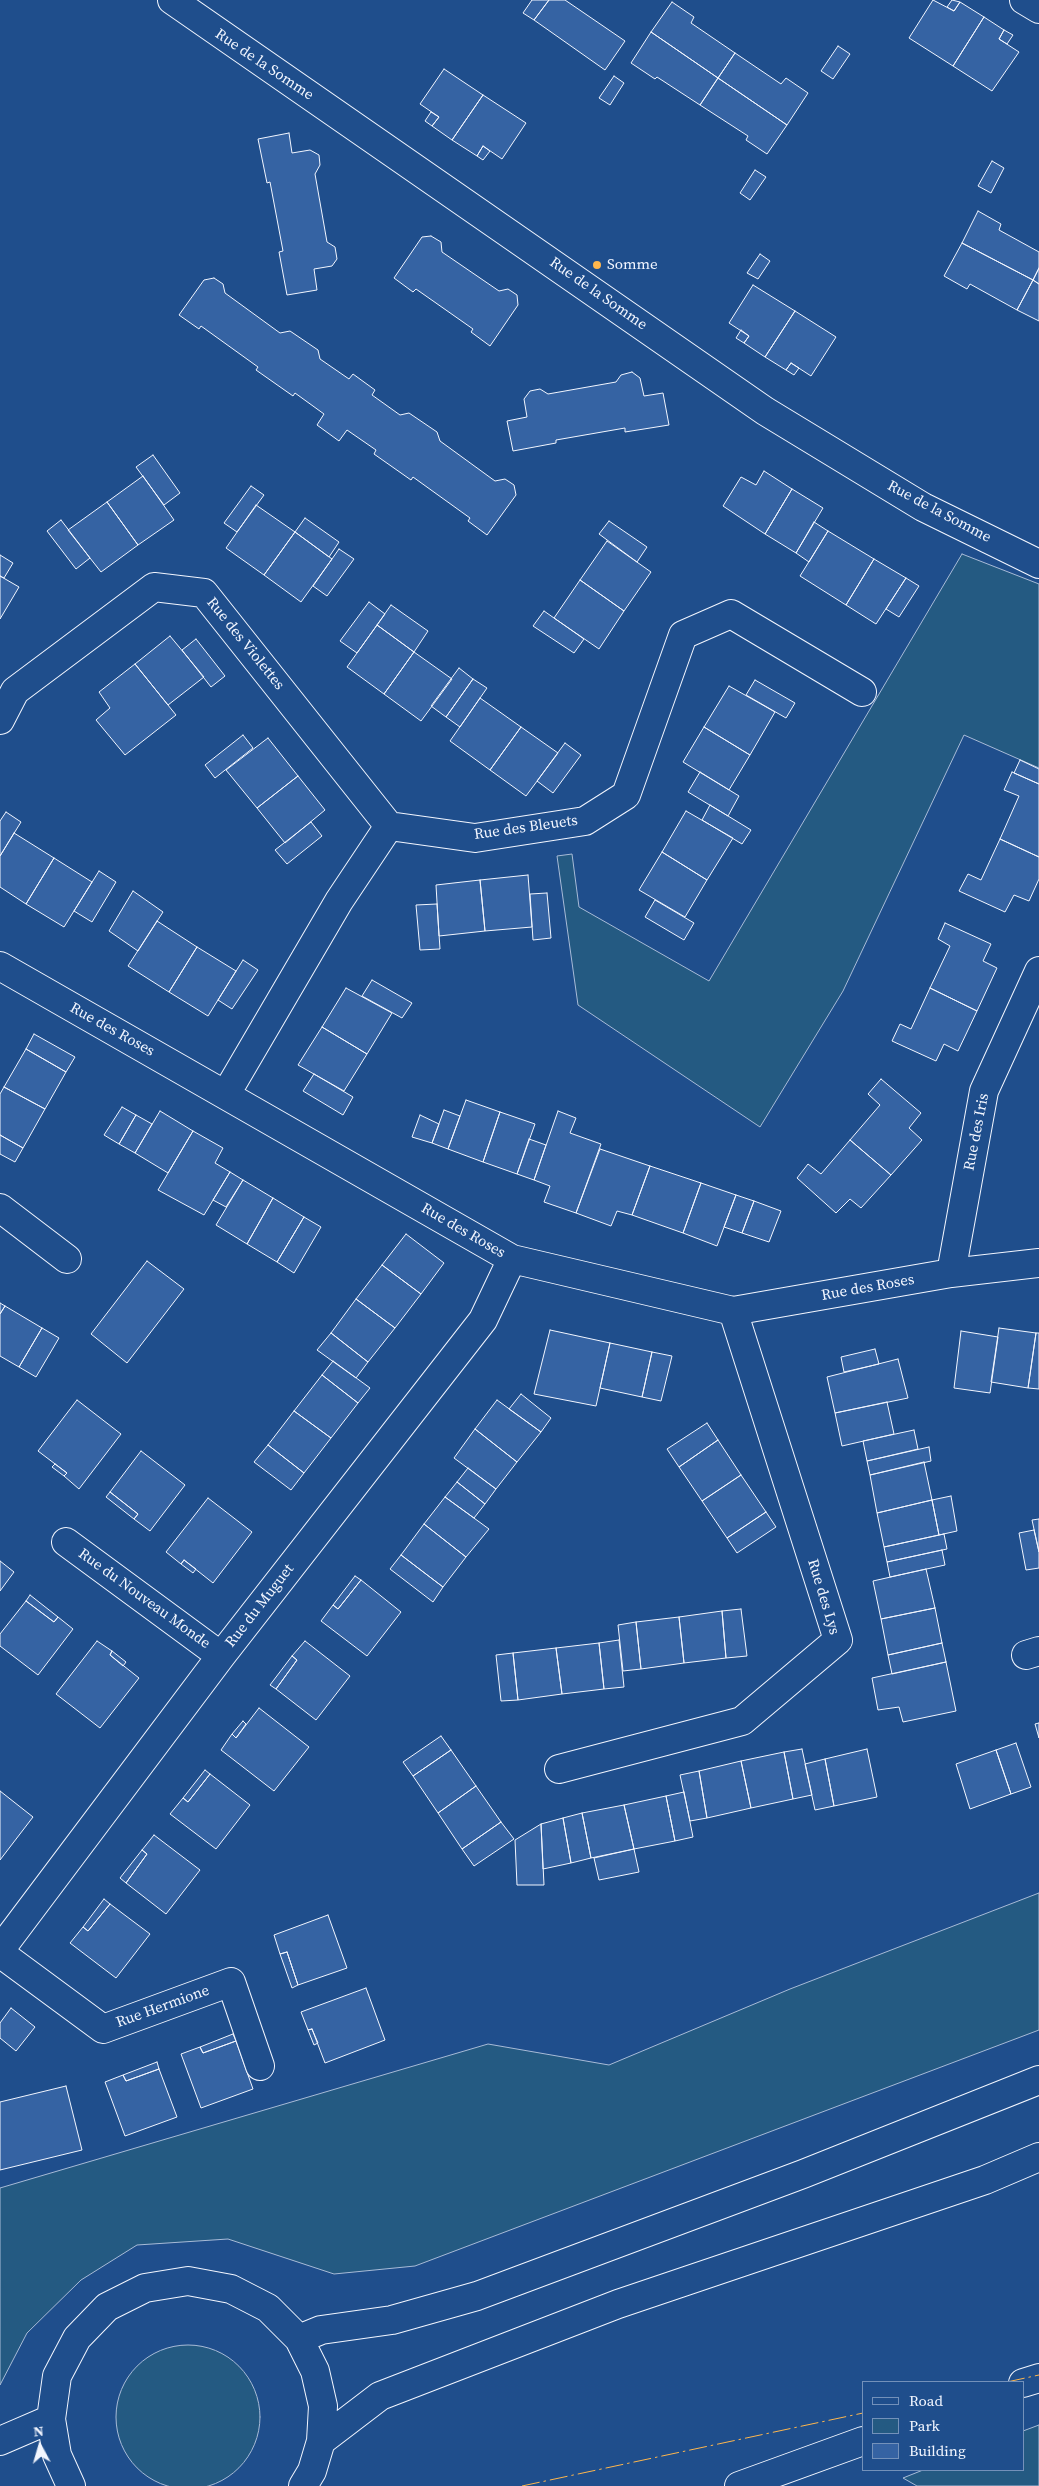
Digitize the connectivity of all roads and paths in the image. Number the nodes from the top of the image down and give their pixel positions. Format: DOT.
graph roads {
  1 [pos="1024,0"];
  2 [pos="187,4"];
  3 [pos="1039,9"];
  4 [pos="1039,564"];
  5 [pos="862,692"];
  6 [pos="0,720"];
  7 [pos="390,826"];
  8 [pos="0,966"];
  9 [pos="1039,971"];
  10 [pos="226,1094"];
  11 [pos="0,1208"];
  12 [pos="67,1259"];
  13 [pos="512,1259"];
  14 [pos="1039,1263"];
  15 [pos="950,1273"];
  16 [pos="733,1311"];
  17 [pos="66,1542"];
  18 [pos="221,1656"];
  19 [pos="559,1769"];
  20 [pos="0,1951"];
  21 [pos="260,2066"];
  22 [pos="1039,2080"];
  23 [pos="1039,2157"];
  24 [pos="298,2339"];
  25 [pos="1039,2378"];
  26 [pos="1024,2383"];
  27 [pos="51,2419"];
  28 [pos="0,2441"];
  29 [pos="321,2441"];
  30 [pos="862,2441"];
  31 [pos="70,2486"];
  32 [pos="303,2486"];
  33 [pos="738,2486"];
  1 -- 3 [label="main road"];
  2 -- 4 [label="main road, Rue de la Somme"];
  5 -- 7 [label="main road, Rue des Bleuets"];
  6 -- 7 [label="main road, Rue des Violettes"];
  7 -- 10 [label="main road"];
  8 -- 10 [label="main road, Rue des Roses"];
  9 -- 15 [label="main road, Rue des Iris"];
  10 -- 13 [label="main road, Rue des Roses"];
  11 -- 12 [label="main road"];
  13 -- 16 [label="main road, Rue des Roses"];
  13 -- 18 [label="main road, Rue du Muguet"];
  14 -- 15 [label="main road, Rue des Roses"];
  15 -- 16 [label="main road, Rue des Roses"];
  16 -- 19 [label="main road, Rue des Lys"];
  17 -- 18 [label="main road, Rue du Nouveau Monde"];
  18 -- 20 [label="main road, Rue du Muguet"];
  20 -- 21 [label="main road, Rue Hermione"];
  22 -- 24 [label="main road"];
  23 -- 29 [label="main road"];
  24 -- 27 [label="main road"];
  24 -- 29 [label="main road"];
  25 -- 26 [label="main road"];
  27 -- 28 [label="main road"];
  27 -- 31 [label="main road"];
  29 -- 32 [label="main road"];
  30 -- 33 [label="main road"];
}
